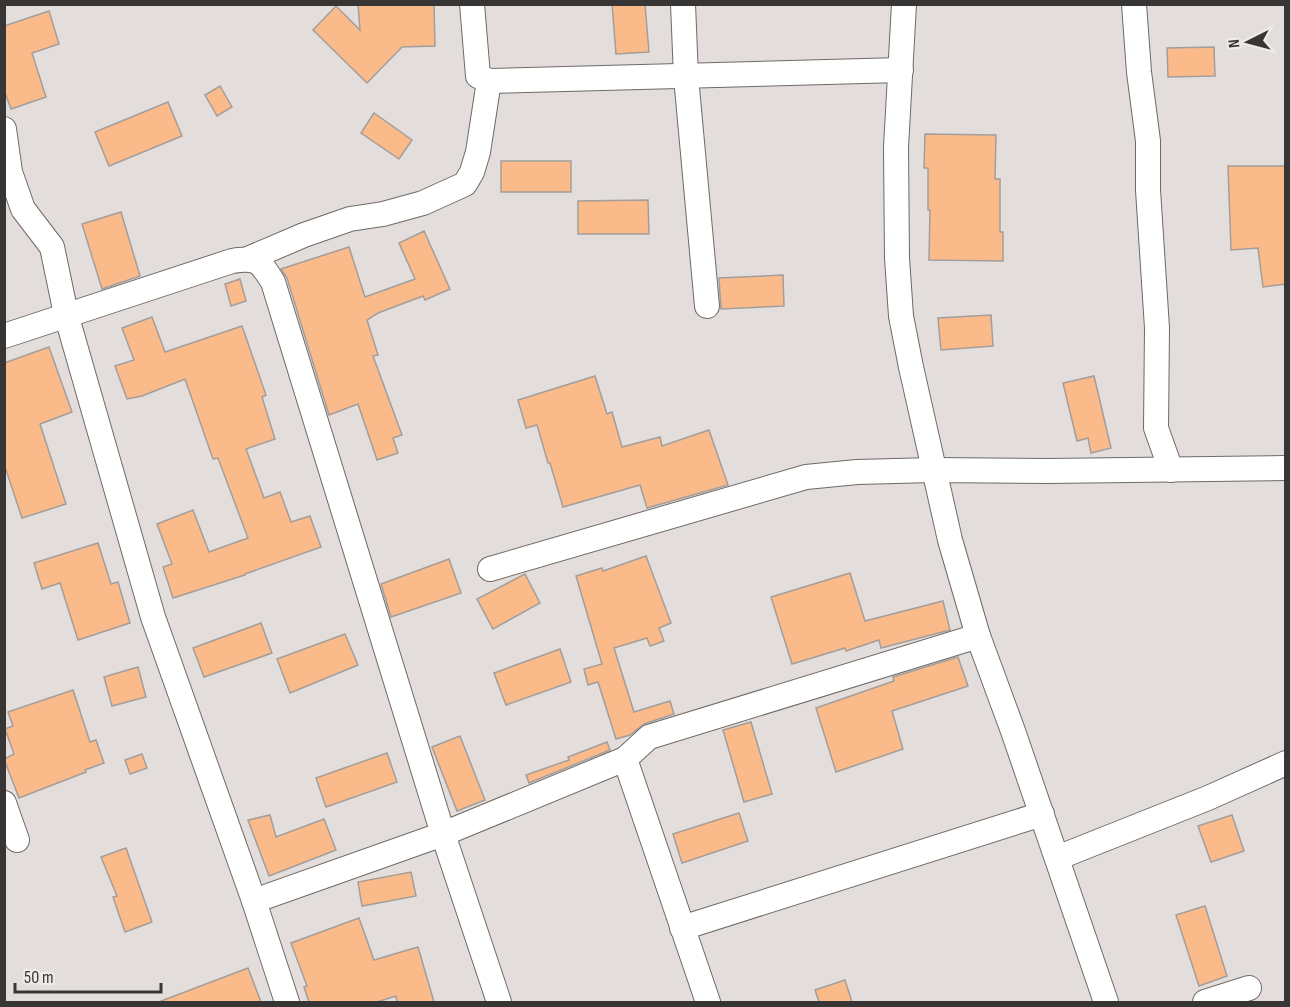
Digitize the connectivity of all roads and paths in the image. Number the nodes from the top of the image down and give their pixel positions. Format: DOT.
graph roads {
  1 [pos="472,4"];
  2 [pos="683,4"];
  3 [pos="904,4"];
  4 [pos="1134,4"];
  5 [pos="901,70"];
  6 [pos="686,77"];
  7 [pos="489,81"];
  8 [pos="4,129"];
  9 [pos="250,258"];
  10 [pos="707,306"];
  11 [pos="66,314"];
  12 [pos="4,336"];
  13 [pos="1286,468"];
  14 [pos="933,470"];
  15 [pos="1171,470"];
  16 [pos="490,569"];
  17 [pos="978,636"];
  18 [pos="625,759"];
  19 [pos="1286,763"];
  20 [pos="4,803"];
  21 [pos="1042,814"];
  22 [pos="442,834"];
  23 [pos="17,840"];
  24 [pos="1057,858"];
  25 [pos="254,901"];
  26 [pos="682,928"];
  27 [pos="1249,988"];
  28 [pos="287,1002"];
  29 [pos="499,1002"];
  30 [pos="708,1002"];
  31 [pos="1106,1002"];
  32 [pos="1205,1002"];
  1 -- 7 [label="street"];
  2 -- 6 [label="street"];
  3 -- 5 [label="street"];
  4 -- 15 [label="street"];
  5 -- 6 [label="street"];
  5 -- 14 [label="street"];
  6 -- 7 [label="street"];
  6 -- 10 [label="street"];
  7 -- 9 [label="street"];
  8 -- 11 [label="street"];
  9 -- 11 [label="street"];
  9 -- 22 [label="street"];
  11 -- 12 [label="street"];
  11 -- 25 [label="street"];
  13 -- 15 [label="street"];
  14 -- 15 [label="street"];
  14 -- 16 [label="street"];
  14 -- 17 [label="street"];
  17 -- 18 [label="street"];
  17 -- 21 [label="street"];
  18 -- 22 [label="street"];
  18 -- 26 [label="street"];
  19 -- 24 [label="street"];
  20 -- 23 [label="street"];
  21 -- 24 [label="street"];
  21 -- 26 [label="street"];
  22 -- 25 [label="street"];
  22 -- 29 [label="street"];
  24 -- 31 [label="street"];
  25 -- 28 [label="street"];
  26 -- 30 [label="street"];
  27 -- 32 [label="street"];
}
